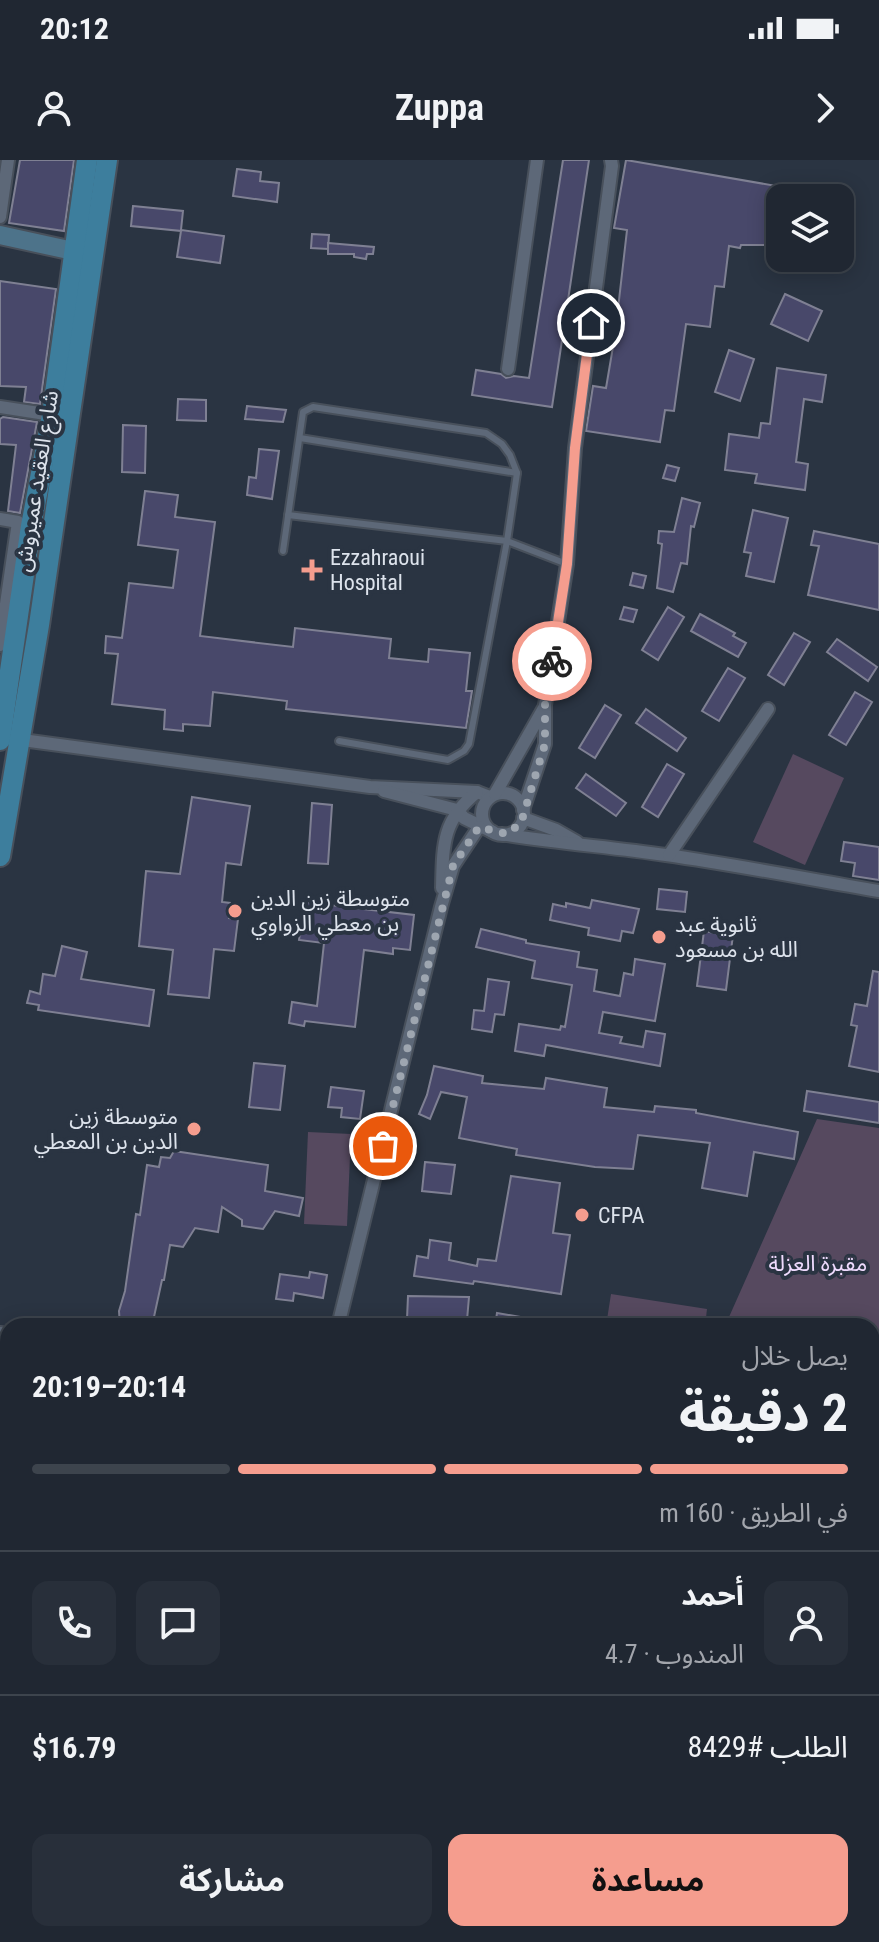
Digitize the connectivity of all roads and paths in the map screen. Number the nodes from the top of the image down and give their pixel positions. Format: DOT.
graph roads {
  1 [pos="8,160"];
  2 [pos="87,160"];
  3 [pos="107,160"];
  4 [pos="537,160"];
  5 [pos="611,160"];
  6 [pos="0,217"];
  7 [pos="0,235"];
  8 [pos="84,254"];
  9 [pos="508,369"];
  10 [pos="0,407"];
  11 [pos="52,415"];
  12 [pos="300,438"];
  13 [pos="517,473"];
  14 [pos="288,515"];
  15 [pos="0,519"];
  16 [pos="24,524"];
  17 [pos="507,541"];
  18 [pos="283,551"];
  19 [pos="567,564"];
  20 [pos="15,623"];
  21 [pos="0,645"];
  22 [pos="545,705"];
  23 [pos="768,709"];
  24 [pos="6,740"];
  25 [pos="339,741"];
  26 [pos="370,787"];
  27 [pos="477,792"];
  28 [pos="493,796"];
  29 [pos="457,810"];
  30 [pos="523,814"];
  31 [pos="479,827"];
  32 [pos="497,833"];
  33 [pos="579,843"];
  34 [pos="669,855"];
  35 [pos="0,856"];
  36 [pos="879,891"];
  37 [pos="441,907"];
  38 [pos="340,1318"];
  1 -- 6 [label="street"];
  2 -- 8 [label="main road, شارع العقيد عميروش"];
  3 -- 8 [label="main road, شارع العقيد عميروش"];
  4 -- 9 [label="street"];
  5 -- 19 [label="street"];
  7 -- 8 [label="main road"];
  8 -- 11 [label="main road, شارع العقيد عميروش"];
  8 -- 20 [label="main road, شارع العقيد عميروش"];
  10 -- 11 [label="street"];
  11 -- 16 [label="main road, شارع العقيد عميروش"];
  12 -- 13 [label="lane"];
  12 -- 13 [label="lane"];
  12 -- 14 [label="lane"];
  13 -- 17 [label="lane"];
  14 -- 17 [label="lane"];
  14 -- 18 [label="lane"];
  15 -- 16 [label="street"];
  16 -- 20 [label="main road, شارع العقيد عميروش"];
  17 -- 19 [label="lane"];
  17 -- 25 [label="lane"];
  19 -- 22 [label="street"];
  20 -- 21 [label="street"];
  20 -- 24 [label="main road, شارع العقيد عميروش"];
  22 -- 28 [label="street"];
  22 -- 30 [label="street"];
  23 -- 34 [label="street"];
  24 -- 26 [label="street"];
  24 -- 35 [label="main road, شارع العقيد عميروش"];
  26 -- 27 [label="street"];
  26 -- 29 [label="street"];
  27 -- 28 [label="street"];
  27 -- 29 [label="street"];
  28 -- 30 [label="street"];
  28 -- 32 [label="street"];
  29 -- 31 [label="street"];
  29 -- 37 [label="street"];
  30 -- 32 [label="street"];
  30 -- 33 [label="street"];
  31 -- 32 [label="street"];
  31 -- 37 [label="street"];
  32 -- 33 [label="street"];
  33 -- 34 [label="street"];
  34 -- 36 [label="street"];
  37 -- 38 [label="street"];
}
